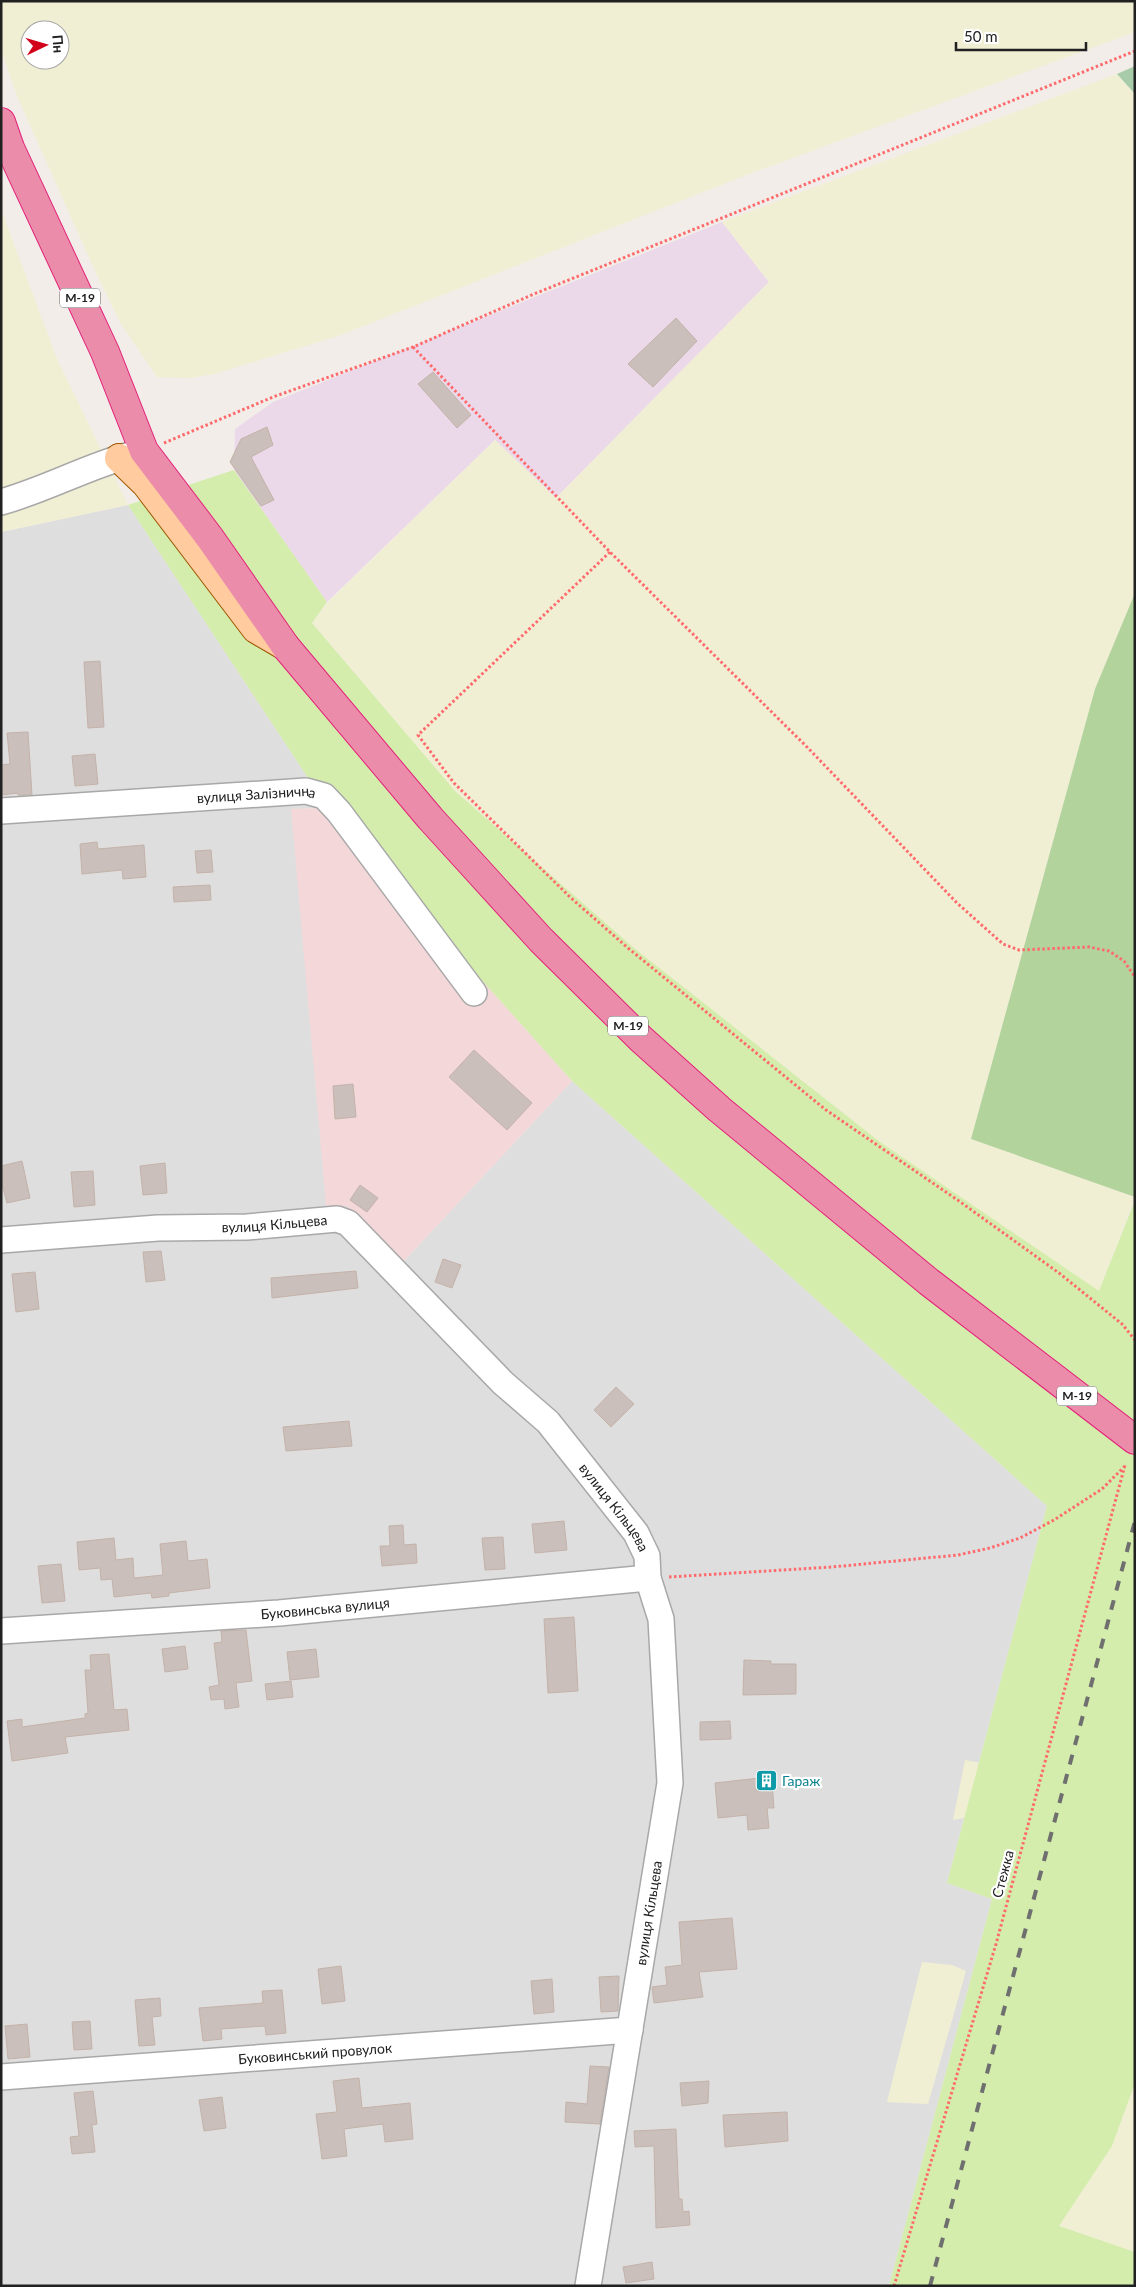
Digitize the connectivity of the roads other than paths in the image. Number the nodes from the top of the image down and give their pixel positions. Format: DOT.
graph roads {
  1 [pos="1,122"];
  2 [pos="131,454"];
  3 [pos="1,502"];
  4 [pos="1,811"];
  5 [pos="474,992"];
  6 [pos="1,1240"];
  7 [pos="1132,1448"];
  8 [pos="648,1578"];
  9 [pos="1,1631"];
  10 [pos="630,2030"];
  11 [pos="1,2077"];
  12 [pos="588,2286"];
  1 -- 2 [label="highway, М-19"];
  2 -- 3 [label="street"];
  2 -- 7 [label="highway, М-19"];
  4 -- 5 [label="street, вулиця Залізнична"];
  6 -- 8 [label="street, вулиця Кільцева"];
  8 -- 9 [label="street, Буковинська вулиця"];
  8 -- 10 [label="street, вулиця Кільцева"];
  10 -- 11 [label="street, Буковинський провулок"];
  10 -- 12 [label="street, вулиця Кільцева"];
}
